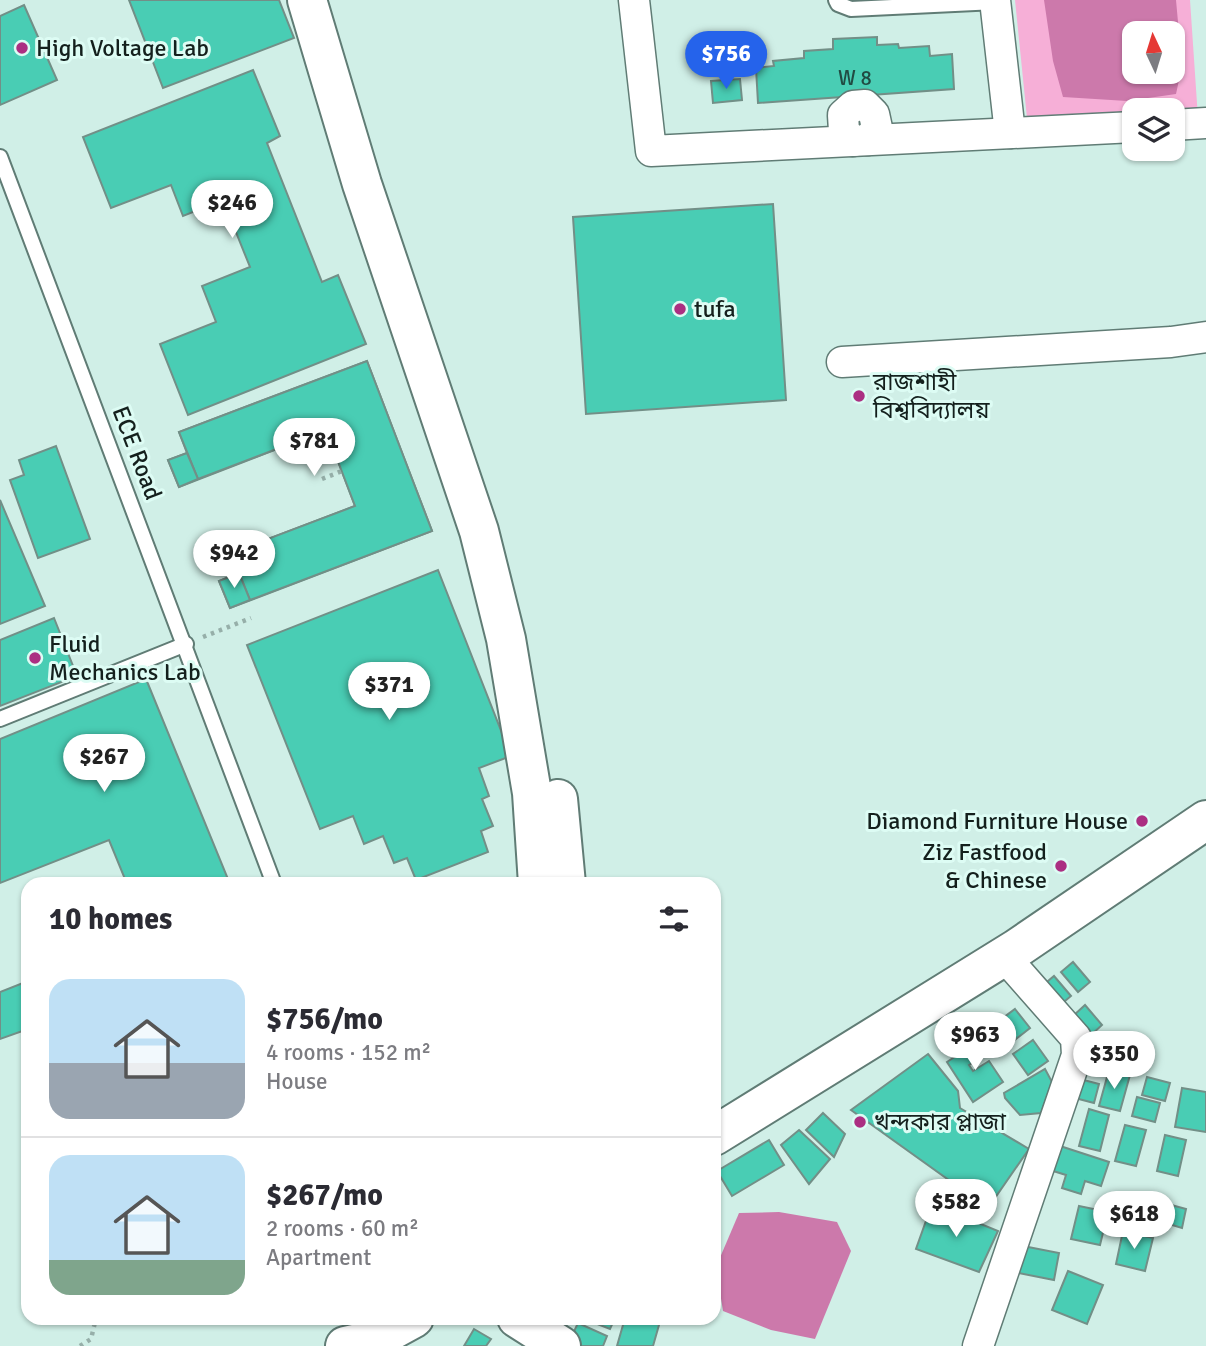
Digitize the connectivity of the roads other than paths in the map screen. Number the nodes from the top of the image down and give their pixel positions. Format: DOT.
graph roads {
  1 [pos="307,0"];
  2 [pos="334,0"];
  3 [pos="635,0"];
  4 [pos="836,0"];
  5 [pos="995,1"];
  6 [pos="868,3"];
  7 [pos="1206,124"];
  8 [pos="1185,125"];
  9 [pos="1122,128"];
  10 [pos="1010,133"];
  11 [pos="0,158"];
  12 [pos="1206,337"];
  13 [pos="842,362"];
  14 [pos="186,644"];
  15 [pos="0,719"];
  16 [pos="1206,820"];
  17 [pos="271,877"];
  18 [pos="538,877"];
  19 [pos="565,877"];
  20 [pos="1004,956"];
  21 [pos="721,1132"];
  22 [pos="401,1325"];
  23 [pos="528,1325"];
  24 [pos="366,1344"];
  25 [pos="561,1346"];
  26 [pos="978,1346"];
  1 -- 18 [label="main road"];
  2 -- 19 [label="main road"];
  3 -- 10 [label="street"];
  4 -- 6 [label="lane"];
  5 -- 6 [label="lane"];
  5 -- 10 [label="street"];
  7 -- 8 [label="street"];
  9 -- 10 [label="street"];
  11 -- 14 [label="lane, ECE Road"];
  12 -- 13 [label="street"];
  14 -- 15 [label="lane"];
  14 -- 17 [label="lane, ECE Road"];
  16 -- 20 [label="main road"];
  20 -- 21 [label="main road"];
  20 -- 26 [label="street"];
  22 -- 24 [label="main road"];
  23 -- 25 [label="main road"];
}
